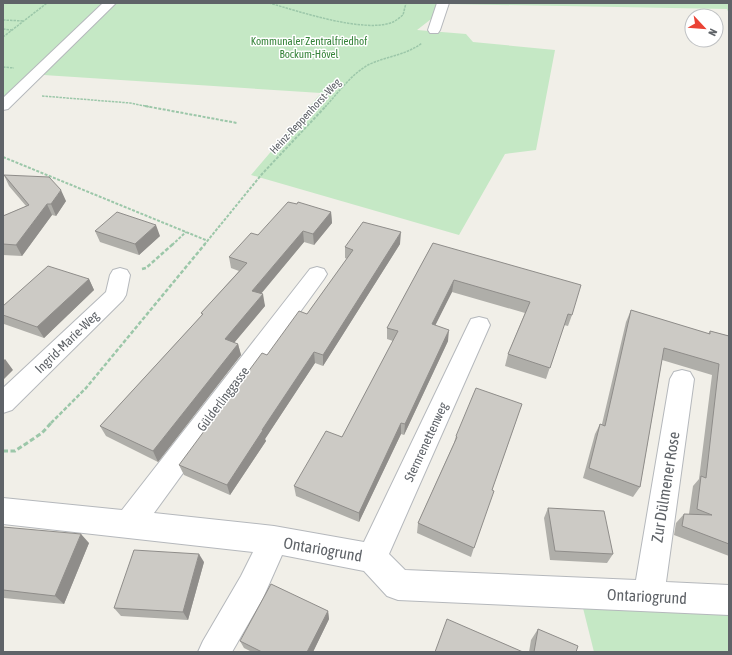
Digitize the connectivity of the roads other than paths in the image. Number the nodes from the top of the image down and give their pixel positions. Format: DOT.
graph roads {
  1 [pos="110,3"];
  2 [pos="443,3"];
  3 [pos="434,30"];
  4 [pos="3,106"];
  5 [pos="317,274"];
  6 [pos="120,275"];
  7 [pos="479,325"];
  8 [pos="682,379"];
  9 [pos="3,403"];
  10 [pos="3,511"];
  11 [pos="130,524"];
  12 [pos="274,540"];
  13 [pos="372,558"];
  14 [pos="649,596"];
  15 [pos="729,600"];
  16 [pos="214,652"];
  1 -- 4 [label="street"];
  2 -- 3 [label="street"];
  5 -- 11 [label="street, Gülderlinggasse"];
  6 -- 9 [label="street, Ingrid-Marie-Weg"];
  7 -- 13 [label="street, Sternrenettenweg"];
  8 -- 14 [label="street, Zur Dülmener Rose"];
  10 -- 11 [label="street, Ontariogrund"];
  11 -- 12 [label="street, Ontariogrund"];
  12 -- 13 [label="street, Ontariogrund"];
  12 -- 16 [label="street"];
  13 -- 14 [label="street, Ontariogrund"];
  14 -- 15 [label="street, Ontariogrund"];
}
